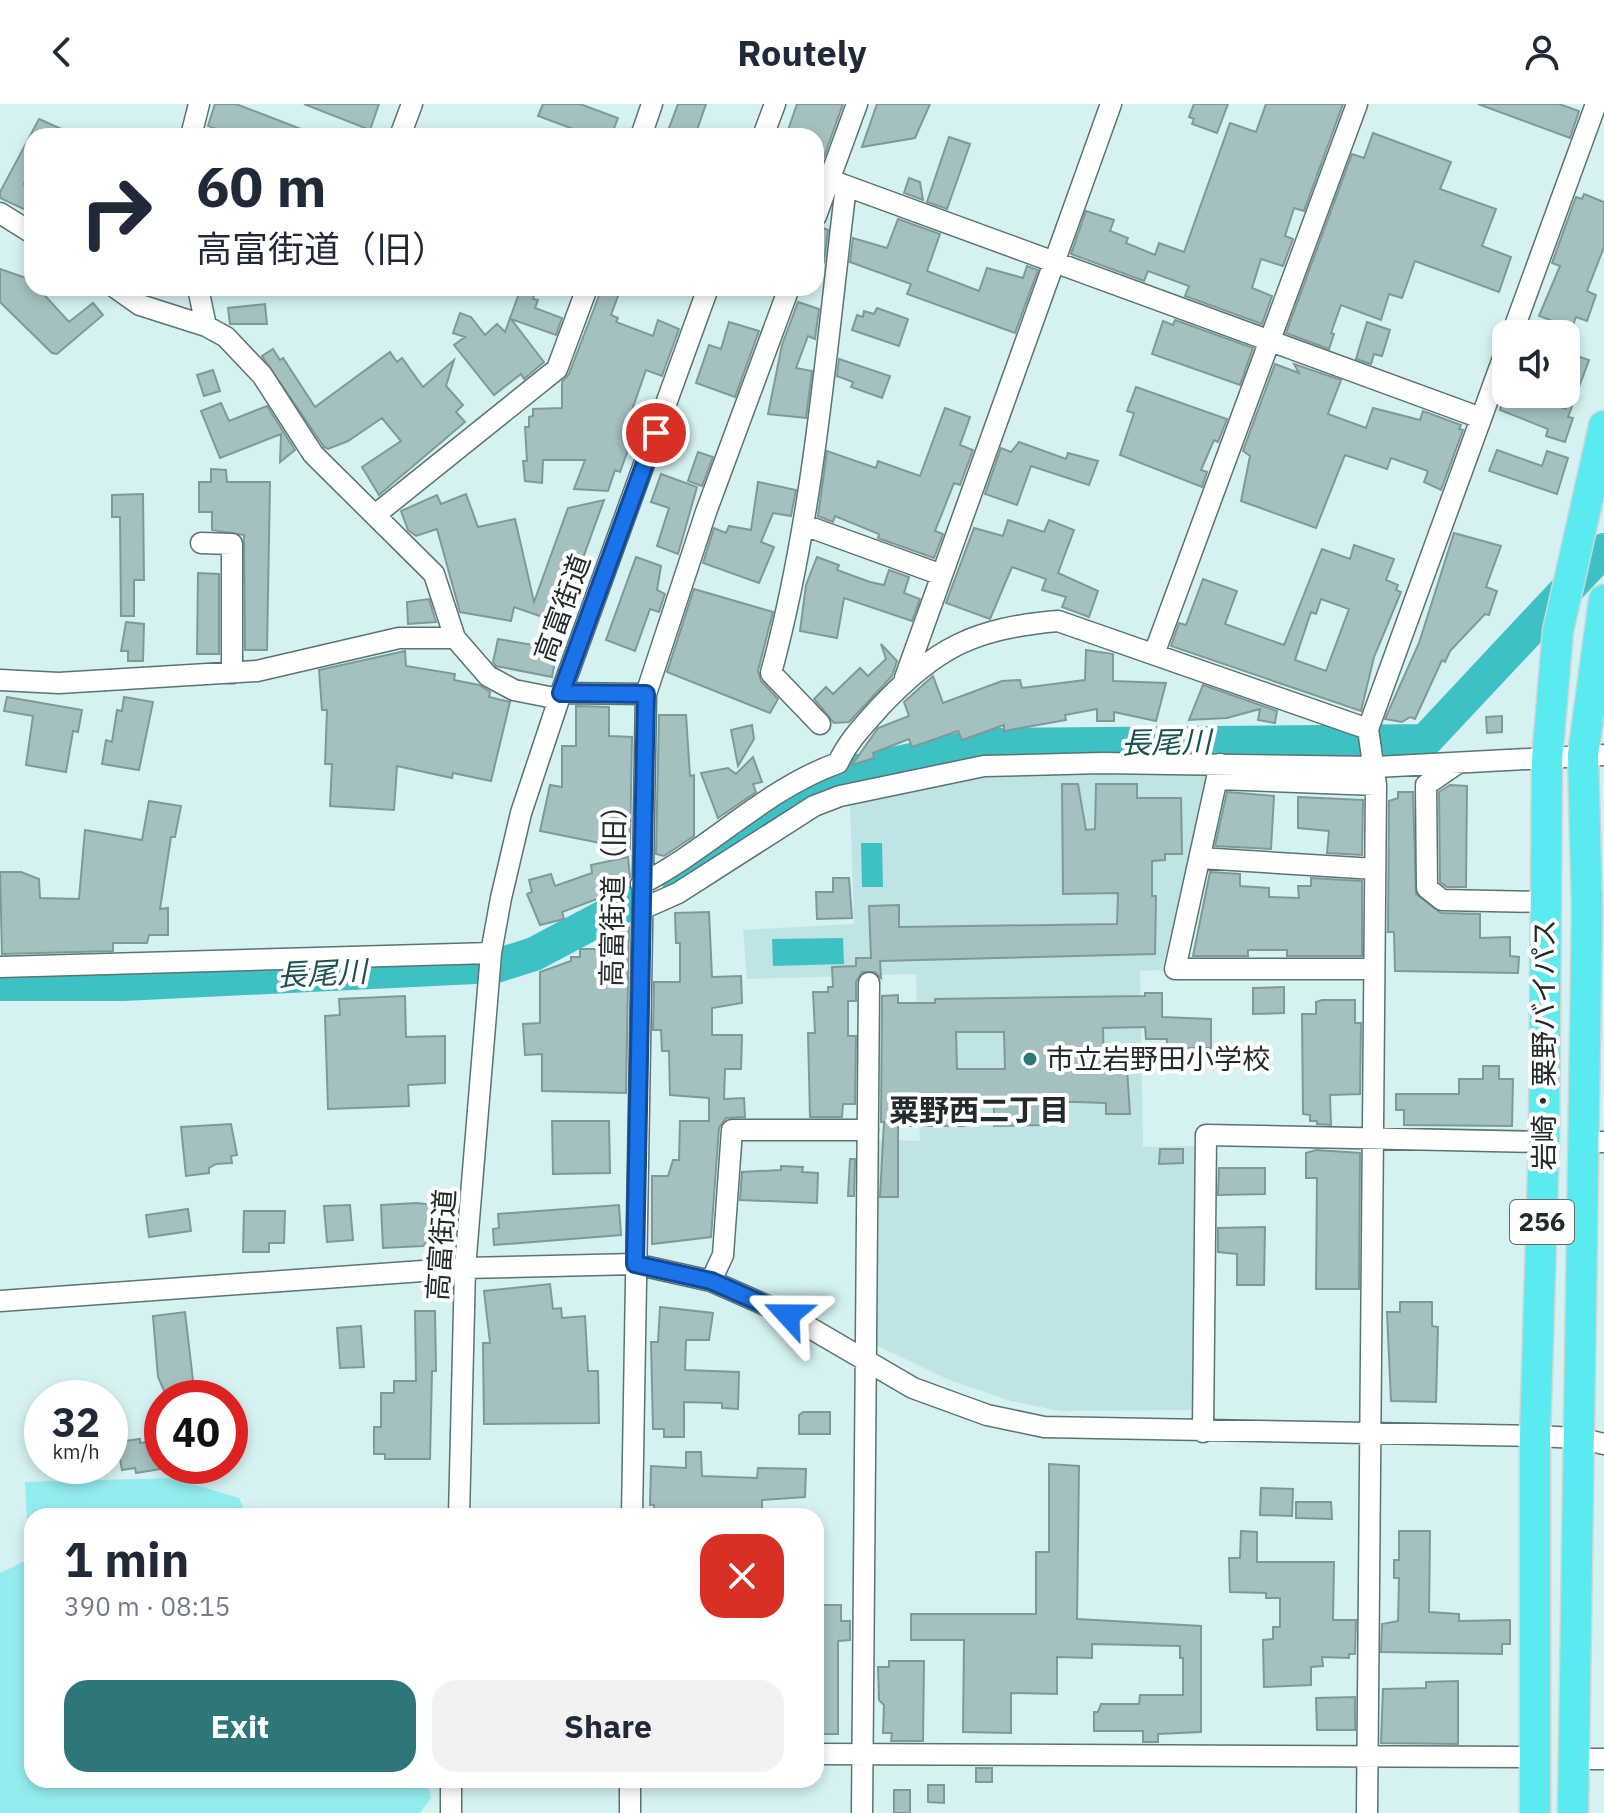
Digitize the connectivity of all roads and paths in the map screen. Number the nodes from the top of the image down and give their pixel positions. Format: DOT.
graph roads {
  1 [pos="199,104"];
  2 [pos="412,104"];
  3 [pos="652,104"];
  4 [pos="775,104"];
  5 [pos="857,104"];
  6 [pos="1111,104"];
  7 [pos="1357,104"];
  8 [pos="1596,104"];
  9 [pos="193,128"];
  10 [pos="403,128"];
  11 [pos="644,128"];
  12 [pos="766,128"];
  13 [pos="838,183"];
  14 [pos="824,204"];
  15 [pos="0,213"];
  16 [pos="24,228"];
  17 [pos="1054,260"];
  18 [pos="127,296"];
  19 [pos="200,296"];
  20 [pos="584,296"];
  21 [pos="705,296"];
  22 [pos="786,296"];
  23 [pos="1517,320"];
  24 [pos="206,326"];
  25 [pos="1270,340"];
  26 [pos="1492,388"];
  27 [pos="1481,418"];
  28 [pos="1604,426"];
  29 [pos="375,515"];
  30 [pos="804,525"];
  31 [pos="201,543"];
  32 [pos="942,575"];
  33 [pos="1604,600"];
  34 [pos="455,638"];
  35 [pos="1154,654"];
  36 [pos="232,673"];
  37 [pos="0,680"];
  38 [pos="904,682"];
  39 [pos="646,694"];
  40 [pos="560,696"];
  41 [pos="820,724"];
  42 [pos="1368,729"];
  43 [pos="1593,755"];
  44 [pos="1547,759"];
  45 [pos="1458,763"];
  46 [pos="1219,772"];
  47 [pos="1376,776"];
  48 [pos="839,779"];
  49 [pos="779,810"];
  50 [pos="1200,858"];
  51 [pos="1375,869"];
  52 [pos="641,884"];
  53 [pos="1545,902"];
  54 [pos="642,909"];
  55 [pos="491,953"];
  56 [pos="0,967"];
  57 [pos="1374,969"];
  58 [pos="869,983"];
  59 [pos="868,1130"];
  60 [pos="1372,1138"];
  61 [pos="1544,1142"];
  62 [pos="1594,1142"];
  63 [pos="635,1264"];
  64 [pos="465,1268"];
  65 [pos="711,1281"];
  66 [pos="0,1301"];
  67 [pos="866,1363"];
  68 [pos="1203,1432"];
  69 [pos="1369,1433"];
  70 [pos="1535,1436"];
  71 [pos="1592,1441"];
  72 [pos="459,1508"];
  73 [pos="632,1508"];
  74 [pos="824,1754"];
  75 [pos="862,1754"];
  76 [pos="1368,1757"];
  77 [pos="1536,1757"];
  78 [pos="1573,1759"];
  79 [pos="1604,1759"];
  80 [pos="451,1788"];
  81 [pos="630,1788"];
  82 [pos="451,1813"];
  83 [pos="630,1813"];
  84 [pos="862,1813"];
  85 [pos="1367,1813"];
  86 [pos="1535,1813"];
  87 [pos="1573,1813"];
  1 -- 9 [label="street"];
  2 -- 10 [label="street"];
  3 -- 11 [label="street"];
  4 -- 12 [label="street"];
  5 -- 13 [label="street"];
  6 -- 17 [label="street"];
  7 -- 25 [label="street"];
  8 -- 23 [label="street"];
  13 -- 14 [label="street"];
  13 -- 17 [label="street"];
  13 -- 30 [label="street"];
  15 -- 16 [label="street"];
  17 -- 25 [label="street"];
  17 -- 32 [label="street"];
  18 -- 24 [label="street"];
  19 -- 24 [label="street"];
  20 -- 29 [label="street"];
  21 -- 40 [label="street, 高富街道"];
  22 -- 39 [label="street, 高富街道（旧）"];
  24 -- 29 [label="street"];
  25 -- 27 [label="street"];
  25 -- 35 [label="street"];
  26 -- 27 [label="street"];
  27 -- 42 [label="street"];
  28 -- 44 [label="highway, 岩崎・粟野バイパス / 256"];
  29 -- 34 [label="street"];
  30 -- 32 [label="street"];
  30 -- 41 [label="street"];
  31 -- 36 [label="street"];
  32 -- 38 [label="street"];
  33 -- 43 [label="highway, 岩崎・粟野バイパス / 256"];
  34 -- 36 [label="street"];
  34 -- 40 [label="street"];
  35 -- 38 [label="street"];
  35 -- 42 [label="street"];
  36 -- 37 [label="street"];
  38 -- 48 [label="street"];
  39 -- 40 [label="street"];
  39 -- 52 [label="street, 高富街道（旧）"];
  40 -- 55 [label="street, 高富街道"];
  42 -- 47 [label="street"];
  43 -- 44 [label="street"];
  43 -- 62 [label="highway, 岩崎・粟野バイパス / 256"];
  44 -- 45 [label="street"];
  44 -- 53 [label="highway, 岩崎・粟野バイパス / 256"];
  45 -- 47 [label="street"];
  45 -- 53 [label="street"];
  46 -- 47 [label="street"];
  46 -- 48 [label="street"];
  46 -- 50 [label="street"];
  47 -- 51 [label="street"];
  48 -- 49 [label="street"];
  48 -- 49 [label="street"];
  49 -- 52 [label="street"];
  49 -- 54 [label="street"];
  50 -- 51 [label="street"];
  50 -- 57 [label="street"];
  51 -- 57 [label="street"];
  52 -- 54 [label="street, 高富街道（旧）"];
  53 -- 61 [label="highway, 岩崎・粟野バイパス / 256"];
  54 -- 63 [label="street, 高富街道（旧）"];
  55 -- 56 [label="street"];
  55 -- 64 [label="street, 高富街道"];
  57 -- 60 [label="street"];
  58 -- 59 [label="street"];
  59 -- 65 [label="street"];
  59 -- 67 [label="street"];
  60 -- 61 [label="street"];
  60 -- 68 [label="street"];
  60 -- 69 [label="street"];
  61 -- 70 [label="highway, 岩崎・粟野バイパス / 256"];
  62 -- 71 [label="highway, 岩崎・粟野バイパス / 256"];
  63 -- 64 [label="street"];
  63 -- 65 [label="street"];
  63 -- 73 [label="street, 高富街道（旧）"];
  64 -- 66 [label="street"];
  64 -- 72 [label="street, 高富街道"];
  65 -- 67 [label="street"];
  67 -- 68 [label="street"];
  67 -- 75 [label="street"];
  68 -- 69 [label="street"];
  69 -- 70 [label="street"];
  69 -- 76 [label="street"];
  70 -- 71 [label="street"];
  70 -- 77 [label="highway, 岩崎・粟野バイパス / 256"];
  71 -- 78 [label="highway, 岩崎・粟野バイパス / 256"];
  74 -- 75 [label="street"];
  75 -- 76 [label="street"];
  75 -- 84 [label="street"];
  76 -- 77 [label="street"];
  76 -- 85 [label="street"];
  77 -- 86 [label="highway, 岩崎・粟野バイパス / 256"];
  78 -- 79 [label="street"];
  78 -- 87 [label="highway, 岩崎・粟野バイパス / 256"];
  80 -- 82 [label="street"];
  81 -- 83 [label="street"];
}
